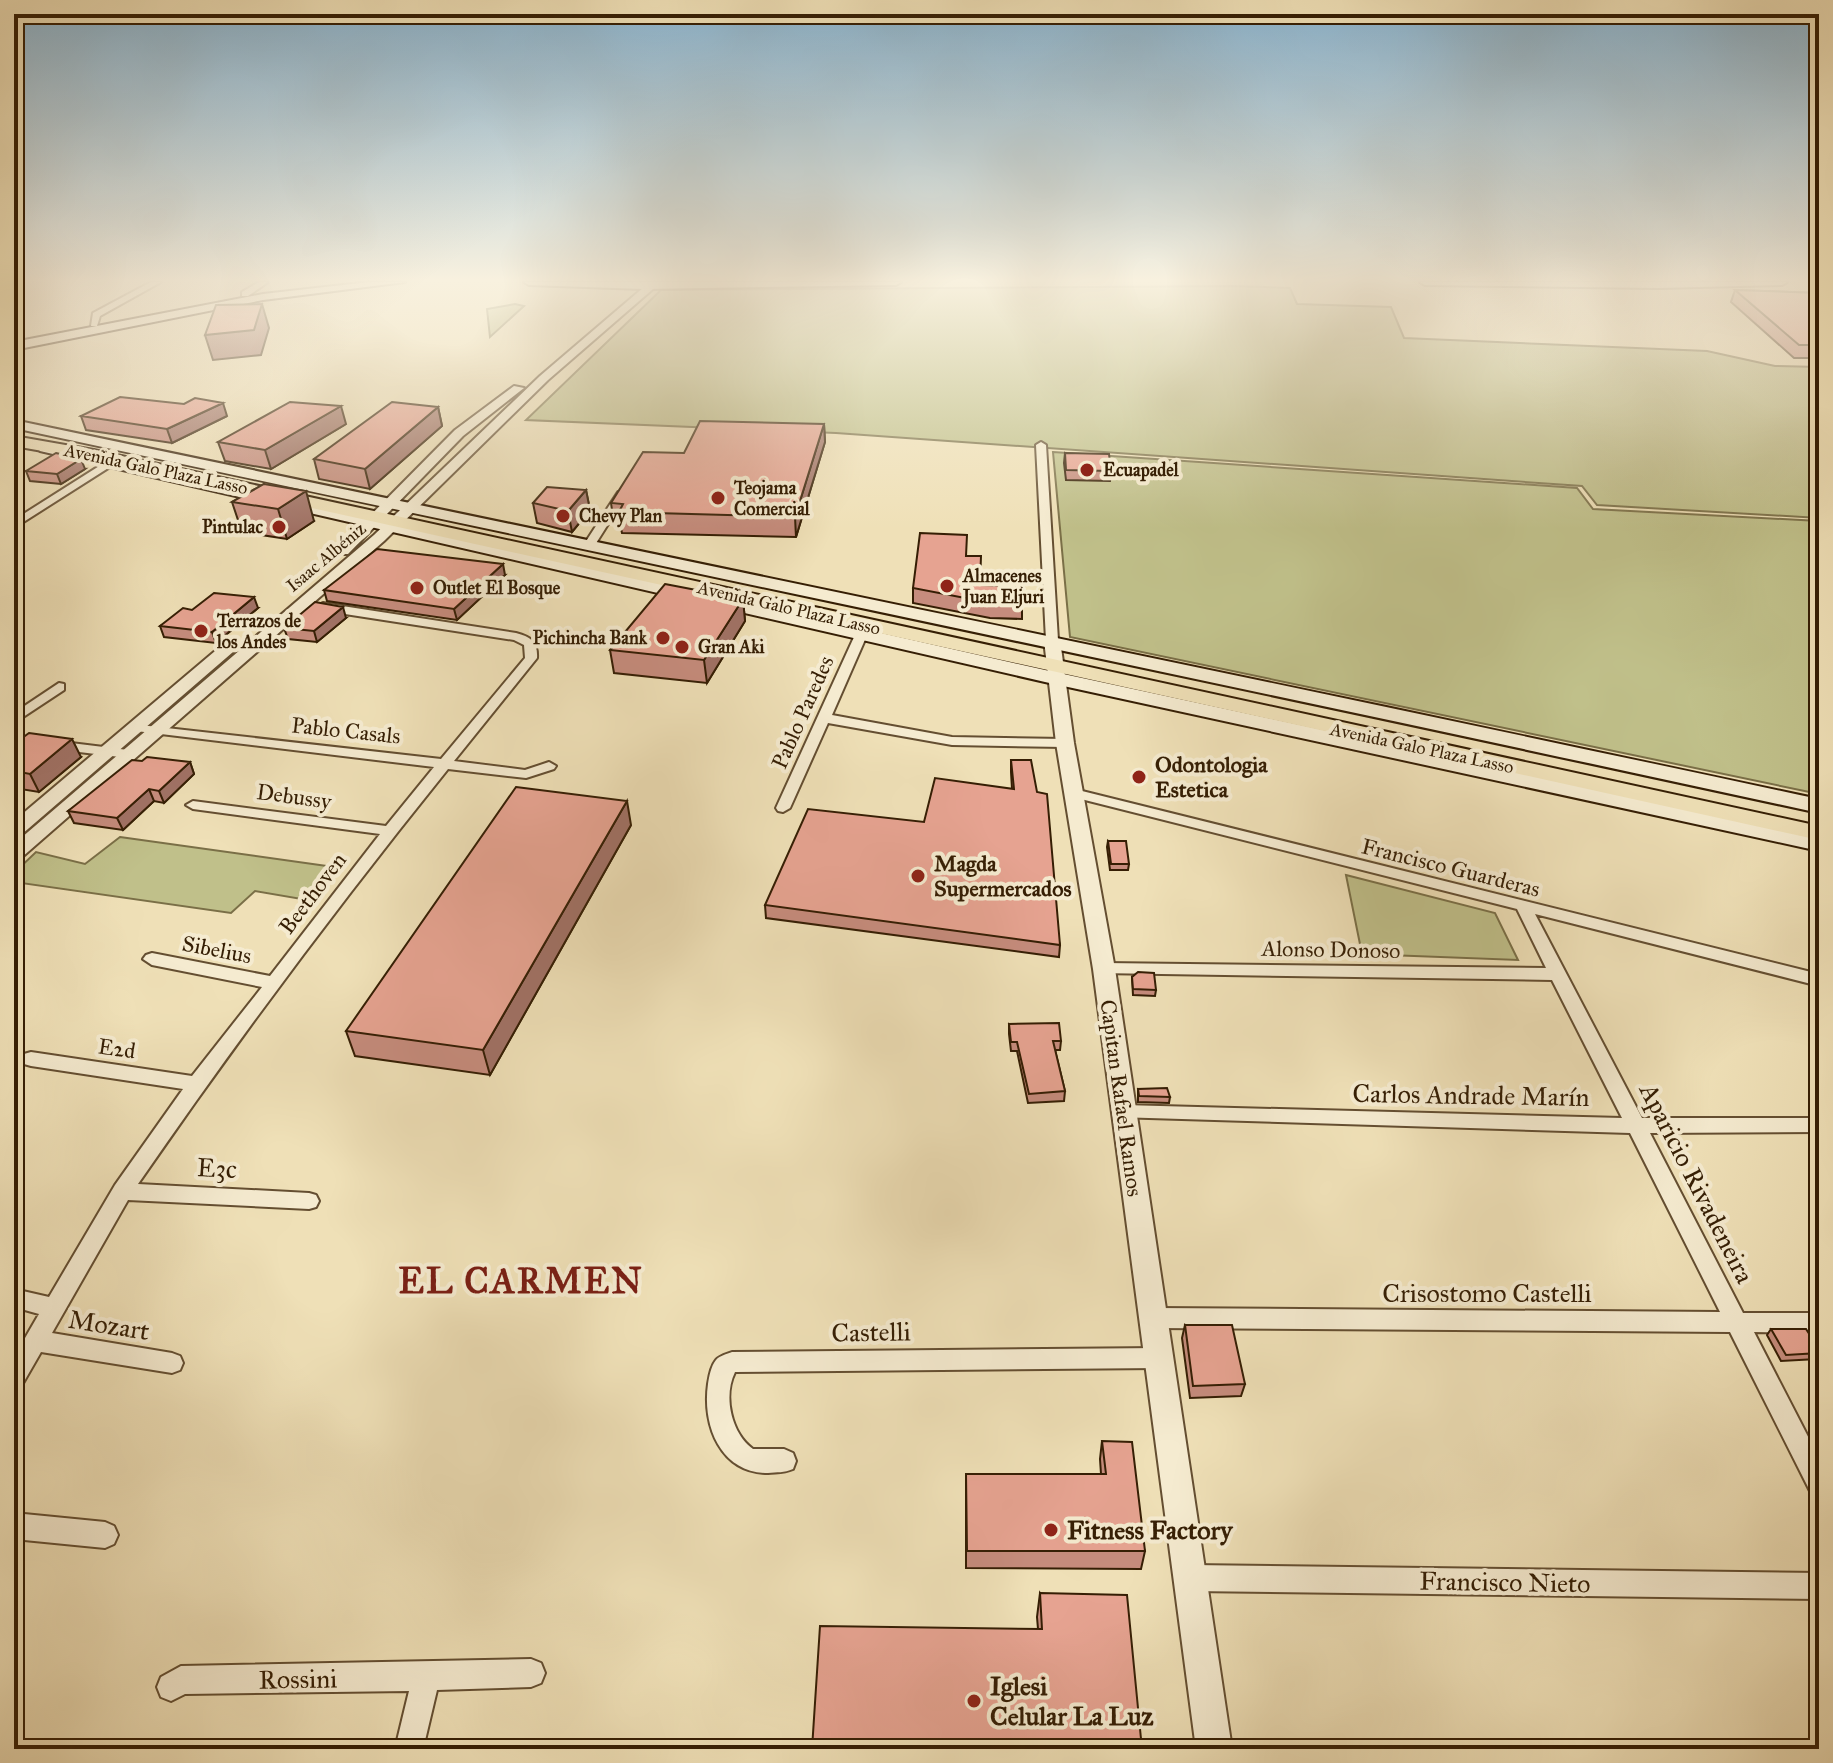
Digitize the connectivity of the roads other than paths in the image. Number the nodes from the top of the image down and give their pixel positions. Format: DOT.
graph roads {
  1 [pos="553,364"];
  2 [pos="538,378"];
  3 [pos="14,418"];
  4 [pos="67,434"];
  5 [pos="14,438"];
  6 [pos="1041,445"];
  7 [pos="40,446"];
  8 [pos="60,454"];
  9 [pos="108,465"];
  10 [pos="627,486"];
  11 [pos="391,517"];
  12 [pos="14,525"];
  13 [pos="589,546"];
  14 [pos="301,604"];
  15 [pos="861,635"];
  16 [pos="1054,659"];
  17 [pos="59,687"];
  18 [pos="824,718"];
  19 [pos="14,719"];
  20 [pos="136,727"];
  21 [pos="155,730"];
  22 [pos="14,740"];
  23 [pos="1065,743"];
  24 [pos="106,752"];
  25 [pos="128,754"];
  26 [pos="445,763"];
  27 [pos="549,766"];
  28 [pos="1074,793"];
  29 [pos="193,805"];
  30 [pos="1819,806"];
  31 [pos="783,808"];
  32 [pos="1819,815"];
  33 [pos="14,831"];
  34 [pos="390,831"];
  35 [pos="1819,833"];
  36 [pos="1819,844"];
  37 [pos="14,854"];
  38 [pos="1524,908"];
  39 [pos="152,959"];
  40 [pos="1104,969"];
  41 [pos="1558,974"];
  42 [pos="1819,980"];
  43 [pos="274,983"];
  44 [pos="31,1059"];
  45 [pos="197,1084"];
  46 [pos="1123,1112"];
  47 [pos="1819,1125"];
  48 [pos="1636,1126"];
  49 [pos="122,1191"];
  50 [pos="309,1201"];
  51 [pos="14,1298"];
  52 [pos="55,1308"];
  53 [pos="1154,1318"];
  54 [pos="1737,1322"];
  55 [pos="1819,1323"];
  56 [pos="36,1341"];
  57 [pos="1160,1358"];
  58 [pos="172,1363"];
  59 [pos="14,1378"];
  60 [pos="784,1461"];
  61 [pos="1819,1483"];
  62 [pos="14,1526"];
  63 [pos="105,1535"];
  64 [pos="1191,1578"];
  65 [pos="1819,1586"];
  66 [pos="531,1673"];
  67 [pos="426,1677"];
  68 [pos="171,1687"];
  69 [pos="409,1749"];
  70 [pos="1214,1749"];
  1 -- 2 [label="street, Isaac Albéniz"];
  2 -- 11 [label="street, Isaac Albéniz"];
  2 -- 11 [label="street, Isaac Albéniz"];
  3 -- 4 [label="main road"];
  4 -- 5 [label="main road, Avenida Galo Plaza Lasso"];
  4 -- 11 [label="main road, Avenida Galo Plaza Lasso"];
  5 -- 7 [label="main road"];
  5 -- 8 [label="main road"];
  5 -- 11 [label="main road, Avenida Galo Plaza Lasso"];
  6 -- 16 [label="street, Capitan Rafael Ramos"];
  7 -- 8 [label="main road, Avenida Galo Plaza Lasso"];
  7 -- 11 [label="main road, Avenida Galo Plaza Lasso"];
  8 -- 9 [label="main road, Avenida Galo Plaza Lasso"];
  9 -- 11 [label="main road, Avenida Galo Plaza Lasso"];
  9 -- 12 [label="street"];
  10 -- 13 [label="street"];
  11 -- 13 [label="main road, Avenida Galo Plaza Lasso"];
  11 -- 14 [label="street, Isaac Albéniz"];
  11 -- 15 [label="main road, Avenida Galo Plaza Lasso"];
  11 -- 16 [label="main road, Avenida Galo Plaza Lasso"];
  11 -- 20 [label="street, Isaac Albéniz"];
  13 -- 16 [label="main road, Avenida Galo Plaza Lasso"];
  14 -- 21 [label="street, Isaac Albéniz"];
  14 -- 26 [label="street, Beethoven"];
  15 -- 16 [label="main road, Avenida Galo Plaza Lasso"];
  15 -- 18 [label="street, Pablo Paredes"];
  16 -- 23 [label="street, Capitan Rafael Ramos"];
  16 -- 30 [label="main road, Avenida Galo Plaza Lasso"];
  16 -- 32 [label="main road, Avenida Galo Plaza Lasso"];
  16 -- 35 [label="main road, Avenida Galo Plaza Lasso"];
  16 -- 36 [label="main road, Avenida Galo Plaza Lasso"];
  17 -- 19 [label="street"];
  18 -- 23 [label="street"];
  18 -- 31 [label="street, Pablo Paredes"];
  20 -- 21 [label="street, Pablo Casals"];
  20 -- 24 [label="street, Isaac Albéniz"];
  21 -- 25 [label="street, Isaac Albéniz"];
  21 -- 26 [label="street, Pablo Casals"];
  22 -- 24 [label="street"];
  23 -- 28 [label="street, Capitan Rafael Ramos"];
  24 -- 25 [label="street"];
  24 -- 33 [label="street, Isaac Albéniz"];
  25 -- 37 [label="street, Isaac Albéniz"];
  26 -- 27 [label="street, Pablo Casals"];
  26 -- 34 [label="street, Beethoven"];
  28 -- 38 [label="street, Francisco Guarderas"];
  28 -- 40 [label="street, Capitan Rafael Ramos"];
  29 -- 34 [label="street, Debussy"];
  34 -- 43 [label="street, Beethoven"];
  38 -- 41 [label="street, Aparicio Rivadeneira"];
  38 -- 42 [label="street, Francisco Guarderas"];
  39 -- 43 [label="street, Sibelius"];
  40 -- 41 [label="street, Alonso Donoso"];
  40 -- 46 [label="street, Capitan Rafael Ramos"];
  41 -- 48 [label="street, Aparicio Rivadeneira"];
  43 -- 45 [label="street, Beethoven"];
  44 -- 45 [label="street, E2d"];
  45 -- 49 [label="street, Beethoven"];
  46 -- 48 [label="street, Carlos Andrade Marín"];
  46 -- 53 [label="street, Capitan Rafael Ramos"];
  47 -- 48 [label="street, Carlos Andrade Marín"];
  48 -- 54 [label="street, Aparicio Rivadeneira"];
  49 -- 50 [label="street, E3c"];
  49 -- 52 [label="street, Beethoven"];
  51 -- 52 [label="street"];
  52 -- 56 [label="street, Beethoven"];
  53 -- 54 [label="street, Crisostomo Castelli"];
  53 -- 57 [label="street, Capitan Rafael Ramos"];
  54 -- 55 [label="street, Crisostomo Castelli"];
  54 -- 61 [label="street, Aparicio Rivadeneira"];
  56 -- 58 [label="street, Mozart"];
  56 -- 59 [label="street, Beethoven"];
  57 -- 60 [label="street, Castelli"];
  57 -- 64 [label="street, Capitan Rafael Ramos"];
  62 -- 63 [label="street"];
  64 -- 65 [label="street, Francisco Nieto"];
  64 -- 70 [label="street, Capitan Rafael Ramos"];
  66 -- 67 [label="street, Rossini"];
  67 -- 68 [label="street, Rossini"];
  67 -- 69 [label="street"];
}
